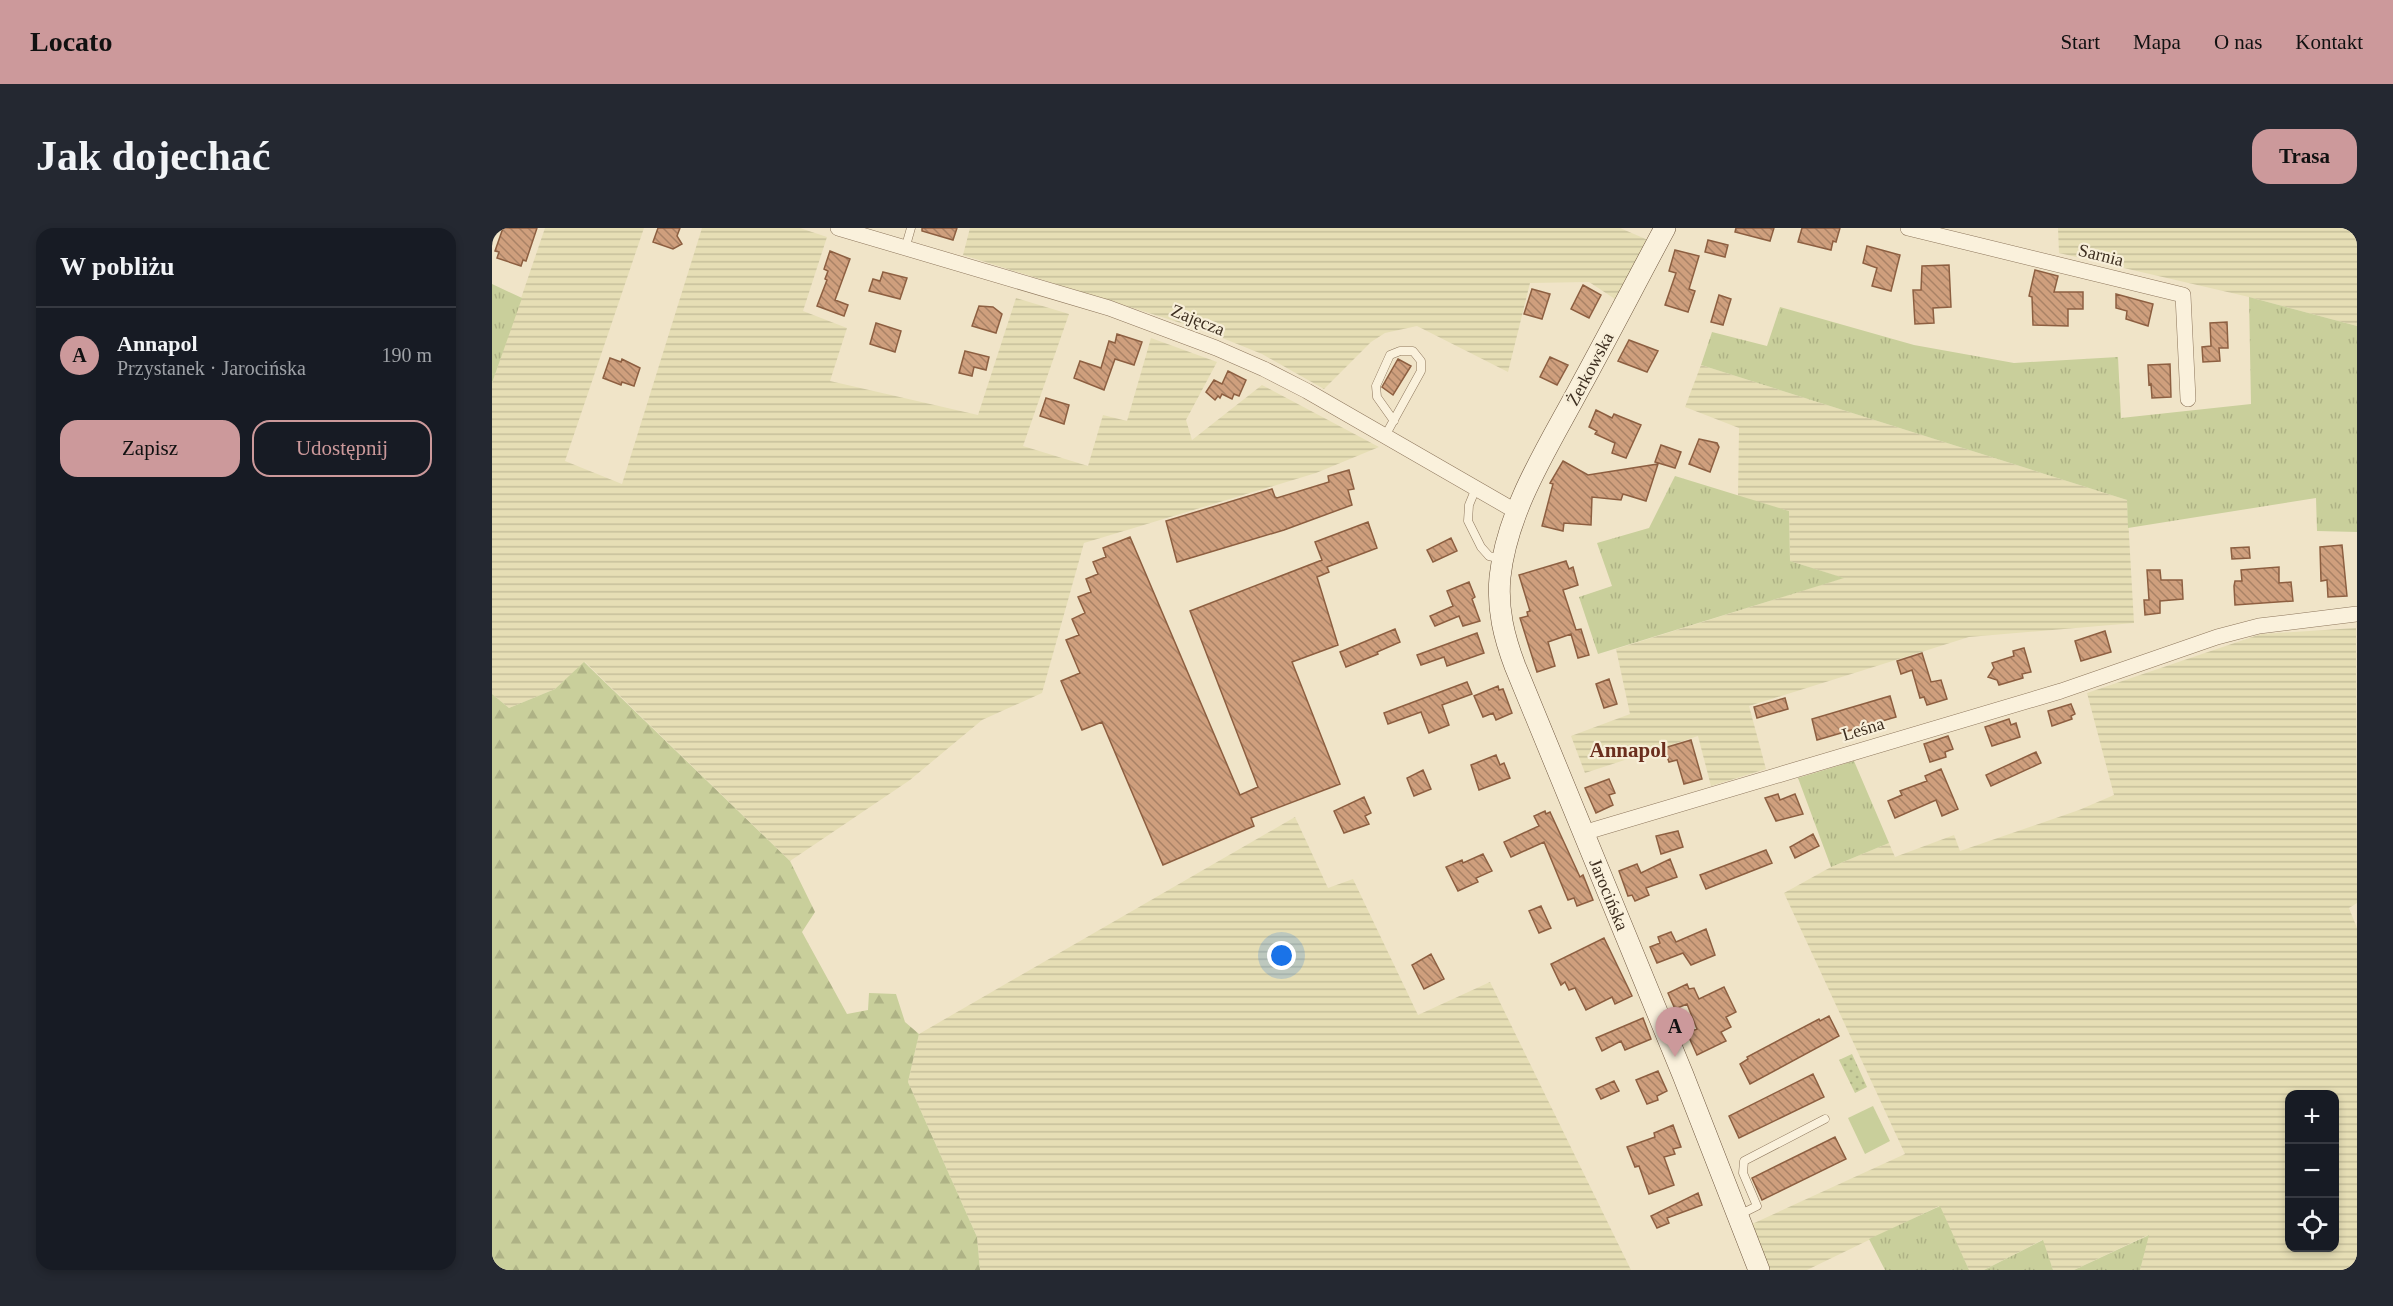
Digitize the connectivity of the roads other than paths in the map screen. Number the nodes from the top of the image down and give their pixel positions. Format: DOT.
graph roads {
  1 [pos="838,228"];
  2 [pos="910,228"];
  3 [pos="1665,228"];
  4 [pos="1908,228"];
  5 [pos="905,249"];
  6 [pos="2188,399"];
  7 [pos="1394,421"];
  8 [pos="1385,436"];
  9 [pos="1476,488"];
  10 [pos="1517,512"];
  11 [pos="1503,560"];
  12 [pos="2357,614"];
  13 [pos="1583,833"];
  14 [pos="1825,1119"];
  15 [pos="1738,1215"];
  16 [pos="1760,1270"];
  1 -- 5 [label="street, Zajęcza"];
  2 -- 5 [label="lane"];
  3 -- 10 [label="street, Żerkowska"];
  4 -- 6 [label="street, Sarnia"];
  5 -- 8 [label="street, Zajęcza"];
  7 -- 7 [label="lane"];
  7 -- 8 [label="lane"];
  8 -- 9 [label="street, Zajęcza"];
  9 -- 10 [label="street, Zajęcza"];
  9 -- 11 [label="lane"];
  10 -- 11 [label="street, Jarocińska"];
  11 -- 13 [label="street, Jarocińska"];
  12 -- 13 [label="street, Leśna"];
  13 -- 15 [label="street, Jarocińska"];
  14 -- 15 [label="lane"];
  15 -- 16 [label="street, Jarocińska"];
}
